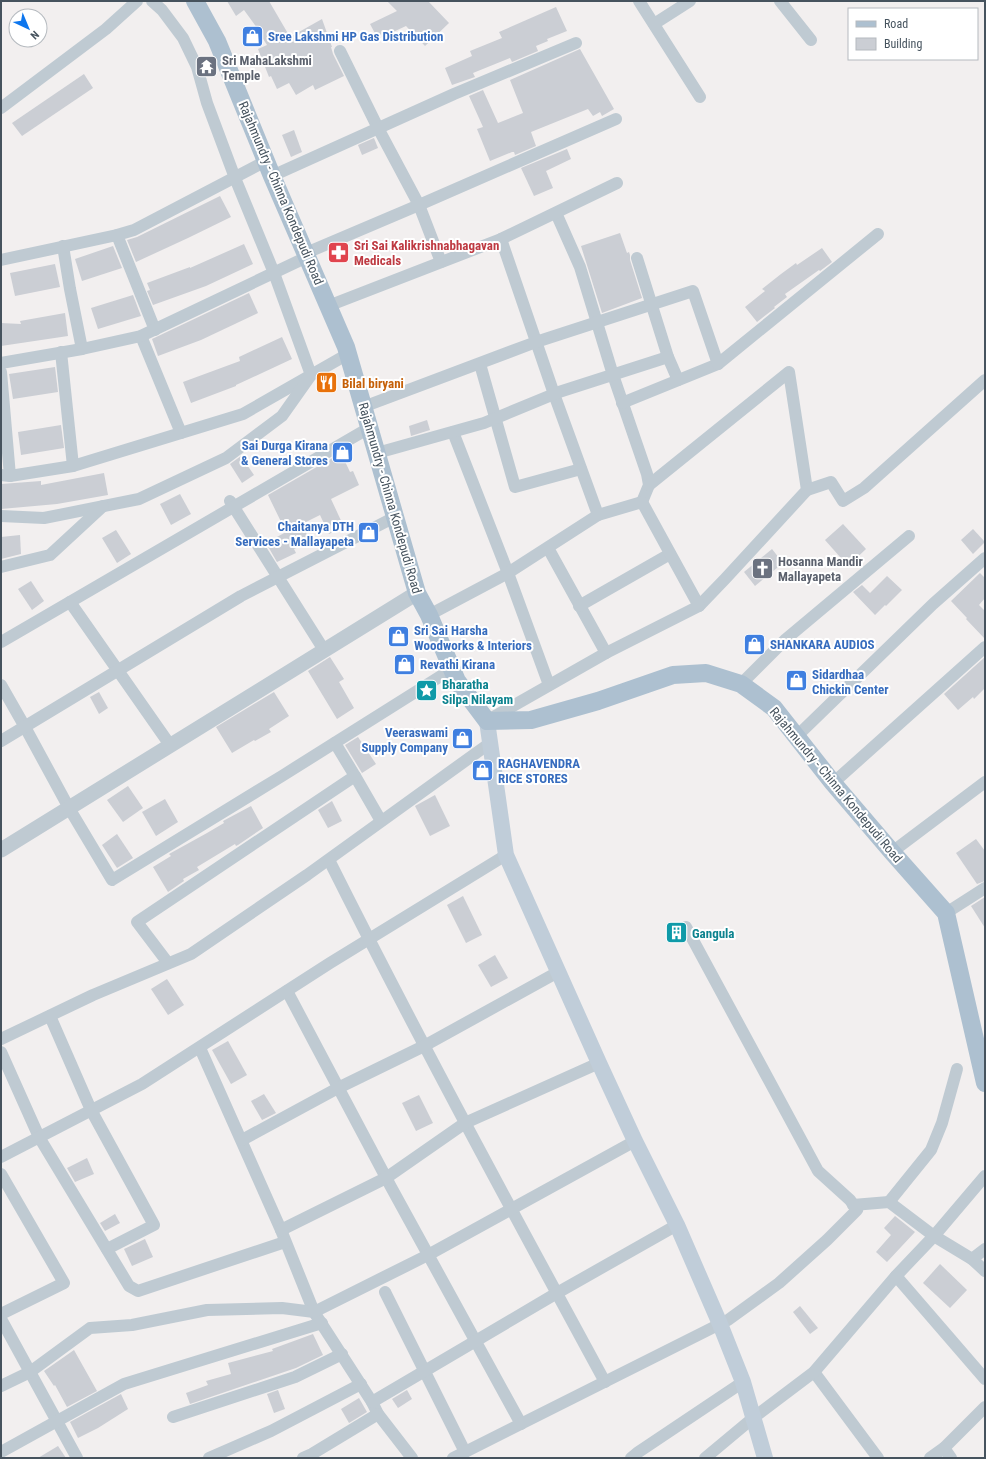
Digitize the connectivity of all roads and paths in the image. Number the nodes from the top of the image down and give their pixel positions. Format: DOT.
graph roads {
  1 [pos="137,1"];
  2 [pos="152,1"];
  3 [pos="195,1"];
  4 [pos="639,1"];
  5 [pos="690,1"];
  6 [pos="780,1"];
  7 [pos="654,24"];
  8 [pos="811,40"];
  9 [pos="576,43"];
  10 [pos="340,51"];
  11 [pos="700,97"];
  12 [pos="1,108"];
  13 [pos="616,119"];
  14 [pos="378,128"];
  15 [pos="269,169"];
  16 [pos="235,178"];
  17 [pos="617,183"];
  18 [pos="420,205"];
  19 [pos="556,213"];
  20 [pos="878,234"];
  21 [pos="117,235"];
  22 [pos="501,239"];
  23 [pos="63,246"];
  24 [pos="306,255"];
  25 [pos="637,258"];
  26 [pos="1,260"];
  27 [pos="441,262"];
  28 [pos="274,273"];
  29 [pos="653,304"];
  30 [pos="328,306"];
  31 [pos="597,323"];
  32 [pos="155,330"];
  33 [pos="141,336"];
  34 [pos="536,342"];
  35 [pos="82,349"];
  36 [pos="61,352"];
  37 [pos="348,354"];
  38 [pos="668,357"];
  39 [pos="1,363"];
  40 [pos="480,364"];
  41 [pos="718,364"];
  42 [pos="1,372"];
  43 [pos="311,375"];
  44 [pos="613,375"];
  45 [pos="678,380"];
  46 [pos="985,380"];
  47 [pos="554,394"];
  48 [pos="622,403"];
  49 [pos="363,406"];
  50 [pos="495,419"];
  51 [pos="369,428"];
  52 [pos="453,432"];
  53 [pos="182,433"];
  54 [pos="377,453"];
  55 [pos="73,466"];
  56 [pos="581,469"];
  57 [pos="6,475"];
  58 [pos="649,485"];
  59 [pos="807,490"];
  60 [pos="642,502"];
  61 [pos="232,503"];
  62 [pos="103,506"];
  63 [pos="598,515"];
  64 [pos="1,516"];
  65 [pos="395,517"];
  66 [pos="909,536"];
  67 [pos="548,548"];
  68 [pos="670,554"];
  69 [pos="985,558"];
  70 [pos="1,567"];
  71 [pos="508,573"];
  72 [pos="278,577"];
  73 [pos="417,593"];
  74 [pos="70,602"];
  75 [pos="579,606"];
  76 [pos="699,606"];
  77 [pos="429,615"];
  78 [pos="1,642"];
  79 [pos="985,647"];
  80 [pos="324,650"];
  81 [pos="606,653"];
  82 [pos="452,669"];
  83 [pos="118,671"];
  84 [pos="741,684"];
  85 [pos="1,685"];
  86 [pos="548,685"];
  87 [pos="487,721"];
  88 [pos="26,727"];
  89 [pos="796,737"];
  90 [pos="1,742"];
  91 [pos="335,743"];
  92 [pos="490,743"];
  93 [pos="170,745"];
  94 [pos="355,776"];
  95 [pos="985,782"];
  96 [pos="833,783"];
  97 [pos="69,808"];
  98 [pos="381,822"];
  99 [pos="1,850"];
  100 [pos="892,852"];
  101 [pos="506,855"];
  102 [pos="329,860"];
  103 [pos="985,888"];
  104 [pos="946,913"];
  105 [pos="686,927"];
  106 [pos="369,940"];
  107 [pos="168,963"];
  108 [pos="558,972"];
  109 [pos="287,991"];
  110 [pos="50,1016"];
  111 [pos="1,1039"];
  112 [pos="424,1046"];
  113 [pos="200,1048"];
  114 [pos="1,1052"];
  115 [pos="599,1063"];
  116 [pos="957,1069"];
  117 [pos="985,1082"];
  118 [pos="338,1088"];
  119 [pos="91,1110"];
  120 [pos="465,1123"];
  121 [pos="39,1137"];
  122 [pos="242,1140"];
  123 [pos="636,1141"];
  124 [pos="1,1156"];
  125 [pos="1,1174"];
  126 [pos="985,1176"];
  127 [pos="386,1178"];
  128 [pos="889,1202"];
  129 [pos="854,1205"];
  130 [pos="512,1209"];
  131 [pos="677,1225"];
  132 [pos="281,1230"];
  133 [pos="934,1236"];
  134 [pos="285,1242"];
  135 [pos="985,1248"];
  136 [pos="107,1249"];
  137 [pos="428,1255"];
  138 [pos="972,1259"];
  139 [pos="985,1271"];
  140 [pos="896,1276"];
  141 [pos="385,1292"];
  142 [pos="557,1293"];
  143 [pos="314,1312"];
  144 [pos="1,1314"];
  145 [pos="1,1319"];
  146 [pos="322,1323"];
  147 [pos="720,1324"];
  148 [pos="476,1341"];
  149 [pos="342,1354"];
  150 [pos="30,1372"];
  151 [pos="424,1372"];
  152 [pos="814,1372"];
  153 [pos="985,1379"];
  154 [pos="605,1382"];
  155 [pos="743,1382"];
  156 [pos="361,1384"];
  157 [pos="1,1386"];
  158 [pos="372,1402"];
  159 [pos="985,1407"];
  160 [pos="378,1414"];
  161 [pos="173,1417"];
  162 [pos="754,1418"];
  163 [pos="57,1421"];
  164 [pos="521,1424"];
  165 [pos="944,1448"];
  166 [pos="465,1452"];
  167 [pos="1,1453"];
  168 [pos="405,1456"];
  169 [pos="3,1458"];
  170 [pos="78,1458"];
  171 [pos="209,1458"];
  172 [pos="303,1458"];
  173 [pos="453,1458"];
  174 [pos="631,1458"];
  175 [pos="705,1458"];
  176 [pos="765,1458"];
  177 [pos="878,1458"];
  178 [pos="930,1458"];
  179 [pos="951,1458"];
  1 -- 12 [label="street"];
  2 -- 16 [label="street"];
  3 -- 15 [label="main road, Rajahmundry - Chinna Kondepudi Road"];
  4 -- 7 [label="street"];
  5 -- 7 [label="street"];
  6 -- 8 [label="street"];
  7 -- 11 [label="street"];
  9 -- 14 [label="street"];
  10 -- 14 [label="street"];
  13 -- 18 [label="street"];
  14 -- 15 [label="street"];
  14 -- 18 [label="street"];
  15 -- 16 [label="street"];
  15 -- 24 [label="main road, Rajahmundry - Chinna Kondepudi Road"];
  16 -- 21 [label="street"];
  16 -- 28 [label="street"];
  17 -- 19 [label="street"];
  18 -- 24 [label="street"];
  18 -- 27 [label="street"];
  19 -- 22 [label="street"];
  19 -- 31 [label="street"];
  20 -- 41 [label="street"];
  21 -- 23 [label="street"];
  21 -- 32 [label="street"];
  22 -- 27 [label="street"];
  22 -- 34 [label="street"];
  23 -- 26 [label="street"];
  23 -- 35 [label="street"];
  24 -- 28 [label="street"];
  24 -- 30 [label="main road, Rajahmundry - Chinna Kondepudi Road"];
  25 -- 29 [label="street"];
  27 -- 30 [label="street"];
  28 -- 32 [label="street"];
  28 -- 43 [label="street"];
  29 -- 31 [label="street"];
  29 -- 38 [label="street"];
  29 -- 41 [label="street"];
  30 -- 37 [label="main road, Rajahmundry - Chinna Kondepudi Road"];
  31 -- 34 [label="street"];
  31 -- 44 [label="street"];
  32 -- 33 [label="street"];
  33 -- 35 [label="street"];
  33 -- 53 [label="street"];
  34 -- 40 [label="street"];
  34 -- 47 [label="street"];
  35 -- 36 [label="street"];
  36 -- 39 [label="street"];
  36 -- 55 [label="street"];
  37 -- 43 [label="street"];
  37 -- 49 [label="main road, Rajahmundry - Chinna Kondepudi Road"];
  38 -- 44 [label="street"];
  38 -- 45 [label="street"];
  40 -- 49 [label="street"];
  40 -- 50 [label="street"];
  41 -- 45 [label="street"];
  42 -- 57 [label="street"];
  43 -- 53 [label="street"];
  43 -- 62 [label="street"];
  44 -- 47 [label="street"];
  44 -- 48 [label="street"];
  45 -- 48 [label="street"];
  46 -- 59 [label="street"];
  47 -- 50 [label="street"];
  47 -- 56 [label="street"];
  48 -- 58 [label="street"];
  49 -- 51 [label="main road, Rajahmundry - Chinna Kondepudi Road"];
  50 -- 52 [label="street"];
  50 -- 56 [label="street"];
  51 -- 54 [label="main road, Rajahmundry - Chinna Kondepudi Road"];
  51 -- 61 [label="street"];
  52 -- 54 [label="street"];
  52 -- 71 [label="street"];
  53 -- 55 [label="street"];
  54 -- 65 [label="main road, Rajahmundry - Chinna Kondepudi Road"];
  55 -- 57 [label="street"];
  56 -- 63 [label="street"];
  58 -- 59 [label="street"];
  58 -- 60 [label="street"];
  59 -- 76 [label="street"];
  60 -- 63 [label="street"];
  60 -- 68 [label="street"];
  61 -- 72 [label="street"];
  61 -- 74 [label="street"];
  62 -- 64 [label="street"];
  62 -- 70 [label="street"];
  63 -- 67 [label="street"];
  65 -- 72 [label="street"];
  65 -- 73 [label="main road, Rajahmundry - Chinna Kondepudi Road"];
  66 -- 84 [label="street"];
  67 -- 71 [label="street"];
  67 -- 75 [label="street"];
  68 -- 75 [label="street"];
  68 -- 76 [label="street"];
  69 -- 89 [label="street"];
  71 -- 77 [label="street"];
  71 -- 86 [label="street"];
  72 -- 80 [label="street"];
  72 -- 83 [label="street"];
  73 -- 77 [label="main road, Rajahmundry - Chinna Kondepudi Road"];
  73 -- 80 [label="street"];
  74 -- 78 [label="street"];
  74 -- 83 [label="street"];
  75 -- 81 [label="street"];
  76 -- 81 [label="street"];
  77 -- 82 [label="main road, Rajahmundry - Chinna Kondepudi Road"];
  79 -- 96 [label="street"];
  80 -- 93 [label="street"];
  81 -- 86 [label="street"];
  82 -- 87 [label="main road, Rajahmundry - Chinna Kondepudi Road"];
  82 -- 91 [label="street"];
  83 -- 88 [label="street"];
  83 -- 93 [label="street"];
  84 -- 87 [label="main road, Rajahmundry - Chinna Kondepudi Road"];
  84 -- 89 [label="main road, Rajahmundry - Chinna Kondepudi Road"];
  85 -- 88 [label="street"];
  86 -- 87 [label="street"];
  87 -- 92 [label="main road"];
  88 -- 90 [label="street"];
  88 -- 97 [label="street"];
  89 -- 96 [label="main road, Rajahmundry - Chinna Kondepudi Road"];
  91 -- 94 [label="street"];
  91 -- 97 [label="street"];
  92 -- 98 [label="street"];
  92 -- 101 [label="main road"];
  93 -- 97 [label="street"];
  94 -- 98 [label="street"];
  94 -- 107 [label="street"];
  95 -- 100 [label="street"];
  96 -- 100 [label="main road, Rajahmundry - Chinna Kondepudi Road"];
  97 -- 99 [label="street"];
  98 -- 102 [label="street"];
  100 -- 104 [label="main road, Rajahmundry - Chinna Kondepudi Road"];
  101 -- 106 [label="street"];
  101 -- 108 [label="main road"];
  102 -- 106 [label="street"];
  102 -- 107 [label="street"];
  103 -- 104 [label="street"];
  104 -- 117 [label="main road, Rajahmundry - Chinna Kondepudi Road"];
  105 -- 129 [label="street"];
  106 -- 109 [label="street"];
  106 -- 112 [label="street"];
  107 -- 110 [label="street"];
  108 -- 112 [label="street"];
  108 -- 115 [label="main road"];
  109 -- 113 [label="street"];
  109 -- 118 [label="street"];
  110 -- 111 [label="street"];
  110 -- 119 [label="street"];
  112 -- 118 [label="street"];
  112 -- 120 [label="street"];
  113 -- 119 [label="street"];
  113 -- 122 [label="street"];
  114 -- 121 [label="street"];
  115 -- 120 [label="street"];
  115 -- 123 [label="main road"];
  116 -- 128 [label="street"];
  118 -- 122 [label="street"];
  118 -- 127 [label="street"];
  119 -- 121 [label="street"];
  119 -- 136 [label="street"];
  120 -- 127 [label="street"];
  120 -- 130 [label="street"];
  121 -- 124 [label="street"];
  121 -- 136 [label="street"];
  122 -- 132 [label="street"];
  123 -- 130 [label="street"];
  123 -- 131 [label="main road"];
  125 -- 144 [label="street"];
  126 -- 133 [label="street"];
  127 -- 132 [label="street"];
  127 -- 137 [label="street"];
  128 -- 129 [label="street"];
  128 -- 133 [label="street"];
  129 -- 147 [label="street"];
  130 -- 137 [label="street"];
  130 -- 142 [label="street"];
  131 -- 142 [label="street"];
  131 -- 147 [label="main road"];
  132 -- 134 [label="street"];
  133 -- 138 [label="street"];
  133 -- 140 [label="street"];
  134 -- 136 [label="street"];
  134 -- 143 [label="street"];
  135 -- 138 [label="street"];
  137 -- 143 [label="street"];
  137 -- 148 [label="street"];
  138 -- 139 [label="street"];
  140 -- 152 [label="street"];
  140 -- 153 [label="street"];
  141 -- 151 [label="street"];
  142 -- 148 [label="street"];
  142 -- 154 [label="street"];
  143 -- 146 [label="street"];
  143 -- 150 [label="street"];
  145 -- 150 [label="street"];
  146 -- 149 [label="street"];
  146 -- 163 [label="street"];
  147 -- 154 [label="street"];
  147 -- 155 [label="main road"];
  148 -- 151 [label="street"];
  148 -- 164 [label="street"];
  149 -- 156 [label="street"];
  149 -- 161 [label="street"];
  150 -- 157 [label="street"];
  150 -- 163 [label="street"];
  151 -- 158 [label="street"];
  151 -- 166 [label="street"];
  152 -- 162 [label="street"];
  152 -- 177 [label="street"];
  154 -- 164 [label="street"];
  155 -- 162 [label="main road"];
  155 -- 174 [label="street"];
  156 -- 158 [label="street"];
  156 -- 171 [label="street"];
  158 -- 160 [label="street"];
  159 -- 165 [label="street"];
  160 -- 168 [label="street"];
  160 -- 172 [label="street"];
  162 -- 175 [label="street"];
  162 -- 176 [label="main road"];
  163 -- 167 [label="street"];
  163 -- 170 [label="street"];
  164 -- 166 [label="street"];
  165 -- 178 [label="street"];
  165 -- 179 [label="street"];
  166 -- 173 [label="street"];
  167 -- 169 [label="street"];
}
